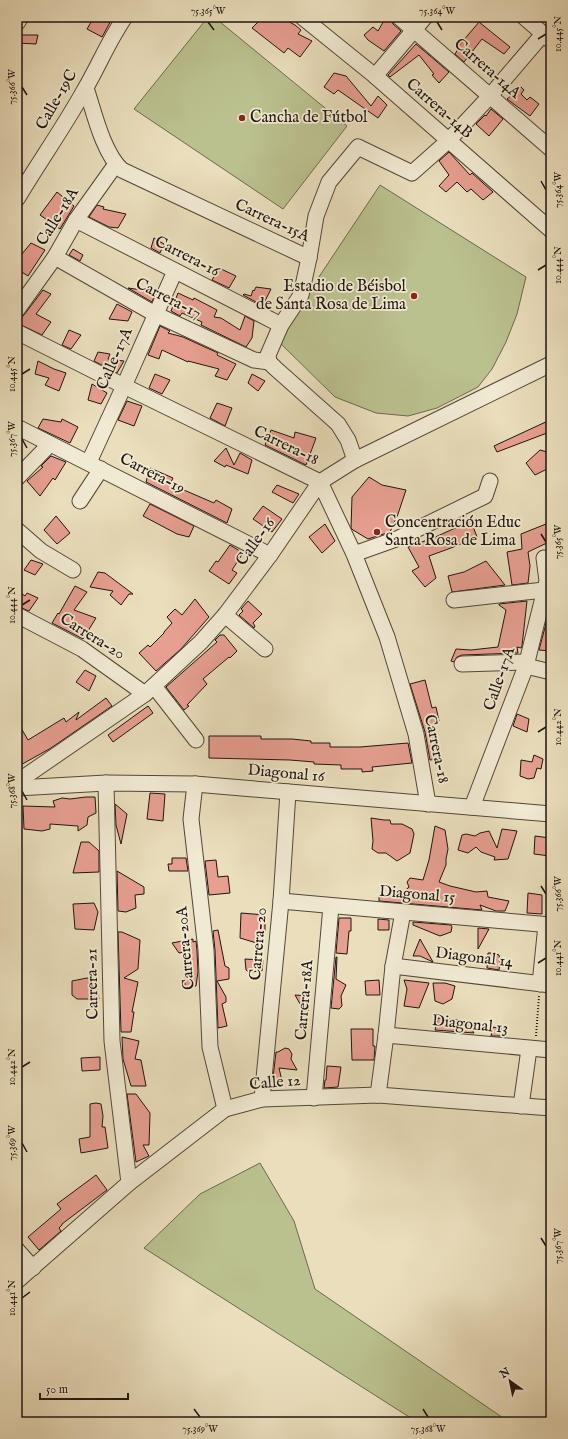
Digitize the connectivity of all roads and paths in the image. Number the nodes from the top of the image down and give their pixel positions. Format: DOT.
graph roads {
  1 [pos="21,17"];
  2 [pos="125,17"];
  3 [pos="302,17"];
  4 [pos="399,17"];
  5 [pos="426,17"];
  6 [pos="17,23"];
  7 [pos="539,27"];
  8 [pos="414,31"];
  9 [pos="375,76"];
  10 [pos="86,88"];
  11 [pos="490,96"];
  12 [pos="448,140"];
  13 [pos="551,149"];
  14 [pos="116,164"];
  15 [pos="17,199"];
  16 [pos="76,220"];
  17 [pos="550,227"];
  18 [pos="55,257"];
  19 [pos="309,258"];
  20 [pos="175,271"];
  21 [pos="17,310"];
  22 [pos="155,314"];
  23 [pos="281,325"];
  24 [pos="17,332"];
  25 [pos="269,362"];
  26 [pos="551,364"];
  27 [pos="124,386"];
  28 [pos="17,427"];
  29 [pos="50,444"];
  30 [pos="355,460"];
  31 [pos="95,465"];
  32 [pos="17,478"];
  33 [pos="490,481"];
  34 [pos="320,482"];
  35 [pos="80,501"];
  36 [pos="17,530"];
  37 [pos="354,554"];
  38 [pos="270,555"];
  39 [pos="544,558"];
  40 [pos="73,570"];
  41 [pos="547,584"];
  42 [pos="454,600"];
  43 [pos="17,615"];
  44 [pos="225,615"];
  45 [pos="265,649"];
  46 [pos="462,664"];
  47 [pos="527,664"];
  48 [pos="551,672"];
  49 [pos="150,690"];
  50 [pos="196,740"];
  51 [pos="17,782"];
  52 [pos="106,784"];
  53 [pos="195,784"];
  54 [pos="17,788"];
  55 [pos="288,792"];
  56 [pos="428,804"];
  57 [pos="472,807"];
  58 [pos="551,814"];
  59 [pos="281,901"];
  60 [pos="331,906"];
  61 [pos="403,912"];
  62 [pos="548,925"];
  63 [pos="393,966"];
  64 [pos="546,985"];
  65 [pos="386,1035"];
  66 [pos="532,1049"];
  67 [pos="551,1050"];
  68 [pos="378,1095"];
  69 [pos="314,1098"];
  70 [pos="262,1099"];
  71 [pos="521,1106"];
  72 [pos="225,1108"];
  73 [pos="551,1108"];
  74 [pos="129,1183"];
  75 [pos="17,1250"];
  76 [pos="33,1268"];
  77 [pos="17,1281"];
  1 -- 6 [label="street"];
  2 -- 10 [label="street, Calle-19C"];
  3 -- 9 [label="street, Carrera-14B"];
  4 -- 8 [label="street, Carrera-14A"];
  5 -- 8 [label="street"];
  7 -- 11 [label="street"];
  8 -- 9 [label="street"];
  8 -- 11 [label="street, Carrera-14A"];
  9 -- 12 [label="street, Carrera-14B"];
  10 -- 14 [label="street, Carrera-15A"];
  10 -- 15 [label="street, Calle-19C"];
  11 -- 12 [label="street"];
  11 -- 13 [label="street, Carrera-14A"];
  12 -- 17 [label="street, Carrera-14B"];
  12 -- 19 [label="street"];
  14 -- 16 [label="street, Calle-18A"];
  14 -- 19 [label="street, Carrera-15A"];
  16 -- 18 [label="street, Calle-18A"];
  16 -- 20 [label="street, Carrera-16"];
  18 -- 21 [label="street, Calle-18A"];
  18 -- 22 [label="street, Carrera-17"];
  19 -- 23 [label="street, Carrera-15A"];
  20 -- 22 [label="street, Calle-17A"];
  20 -- 23 [label="street, Carrera-16"];
  22 -- 25 [label="street, Carrera-17"];
  22 -- 27 [label="street, Calle-17A"];
  23 -- 25 [label="street, Carrera-15A"];
  24 -- 27 [label="street, Carrera-18"];
  25 -- 30 [label="street"];
  26 -- 30 [label="street, Calle-16"];
  27 -- 31 [label="street, Calle-17A"];
  27 -- 34 [label="street, Carrera-18"];
  28 -- 29 [label="street, Carrera-19"];
  29 -- 31 [label="street, Carrera-19"];
  29 -- 32 [label="street"];
  30 -- 34 [label="street, Calle-16"];
  31 -- 35 [label="street, Calle-17A"];
  31 -- 38 [label="street, Carrera-19"];
  33 -- 37 [label="street"];
  34 -- 37 [label="street, Carrera-18"];
  34 -- 38 [label="street, Calle-16"];
  36 -- 40 [label="street"];
  37 -- 56 [label="street, Carrera-18"];
  38 -- 44 [label="street, Calle-16"];
  39 -- 41 [label="street, Calle-17A"];
  41 -- 42 [label="street"];
  41 -- 47 [label="street, Calle-17A"];
  43 -- 49 [label="street, Carrera-20"];
  44 -- 45 [label="street"];
  44 -- 49 [label="street, Calle-16"];
  46 -- 47 [label="street"];
  47 -- 48 [label="street"];
  47 -- 57 [label="street, Calle-17A"];
  49 -- 50 [label="street, Carrera-20"];
  49 -- 51 [label="street, Calle-16"];
  52 -- 53 [label="street, Diagonal 16"];
  52 -- 54 [label="street, Diagonal 16"];
  52 -- 74 [label="street, Carrera-21"];
  53 -- 55 [label="street, Diagonal 16"];
  53 -- 72 [label="street, Carrera-20A"];
  55 -- 56 [label="street, Diagonal 16"];
  55 -- 59 [label="street, Carrera-20"];
  56 -- 57 [label="street, Diagonal 16"];
  57 -- 58 [label="street, Diagonal 16"];
  59 -- 60 [label="street, Diagonal 15"];
  59 -- 70 [label="street, Carrera-20"];
  60 -- 61 [label="street, Diagonal 15"];
  60 -- 69 [label="street, Carrera-18A"];
  61 -- 62 [label="street, Diagonal 15"];
  61 -- 63 [label="street"];
  62 -- 64 [label="street"];
  63 -- 64 [label="street, Diagonal 14"];
  63 -- 65 [label="street"];
  64 -- 66 [label="path"];
  65 -- 66 [label="street, Diagonal 13"];
  65 -- 68 [label="street"];
  66 -- 67 [label="street, Diagonal 13"];
  66 -- 71 [label="street"];
  68 -- 69 [label="street, Calle 12"];
  68 -- 71 [label="street, Calle 12"];
  69 -- 70 [label="street, Calle 12"];
  70 -- 72 [label="street, Calle 12"];
  71 -- 73 [label="street, Calle 12"];
  72 -- 74 [label="street, Calle 12"];
  74 -- 76 [label="street, Calle 12"];
  75 -- 76 [label="street"];
  76 -- 77 [label="street, Calle 12"];
}
